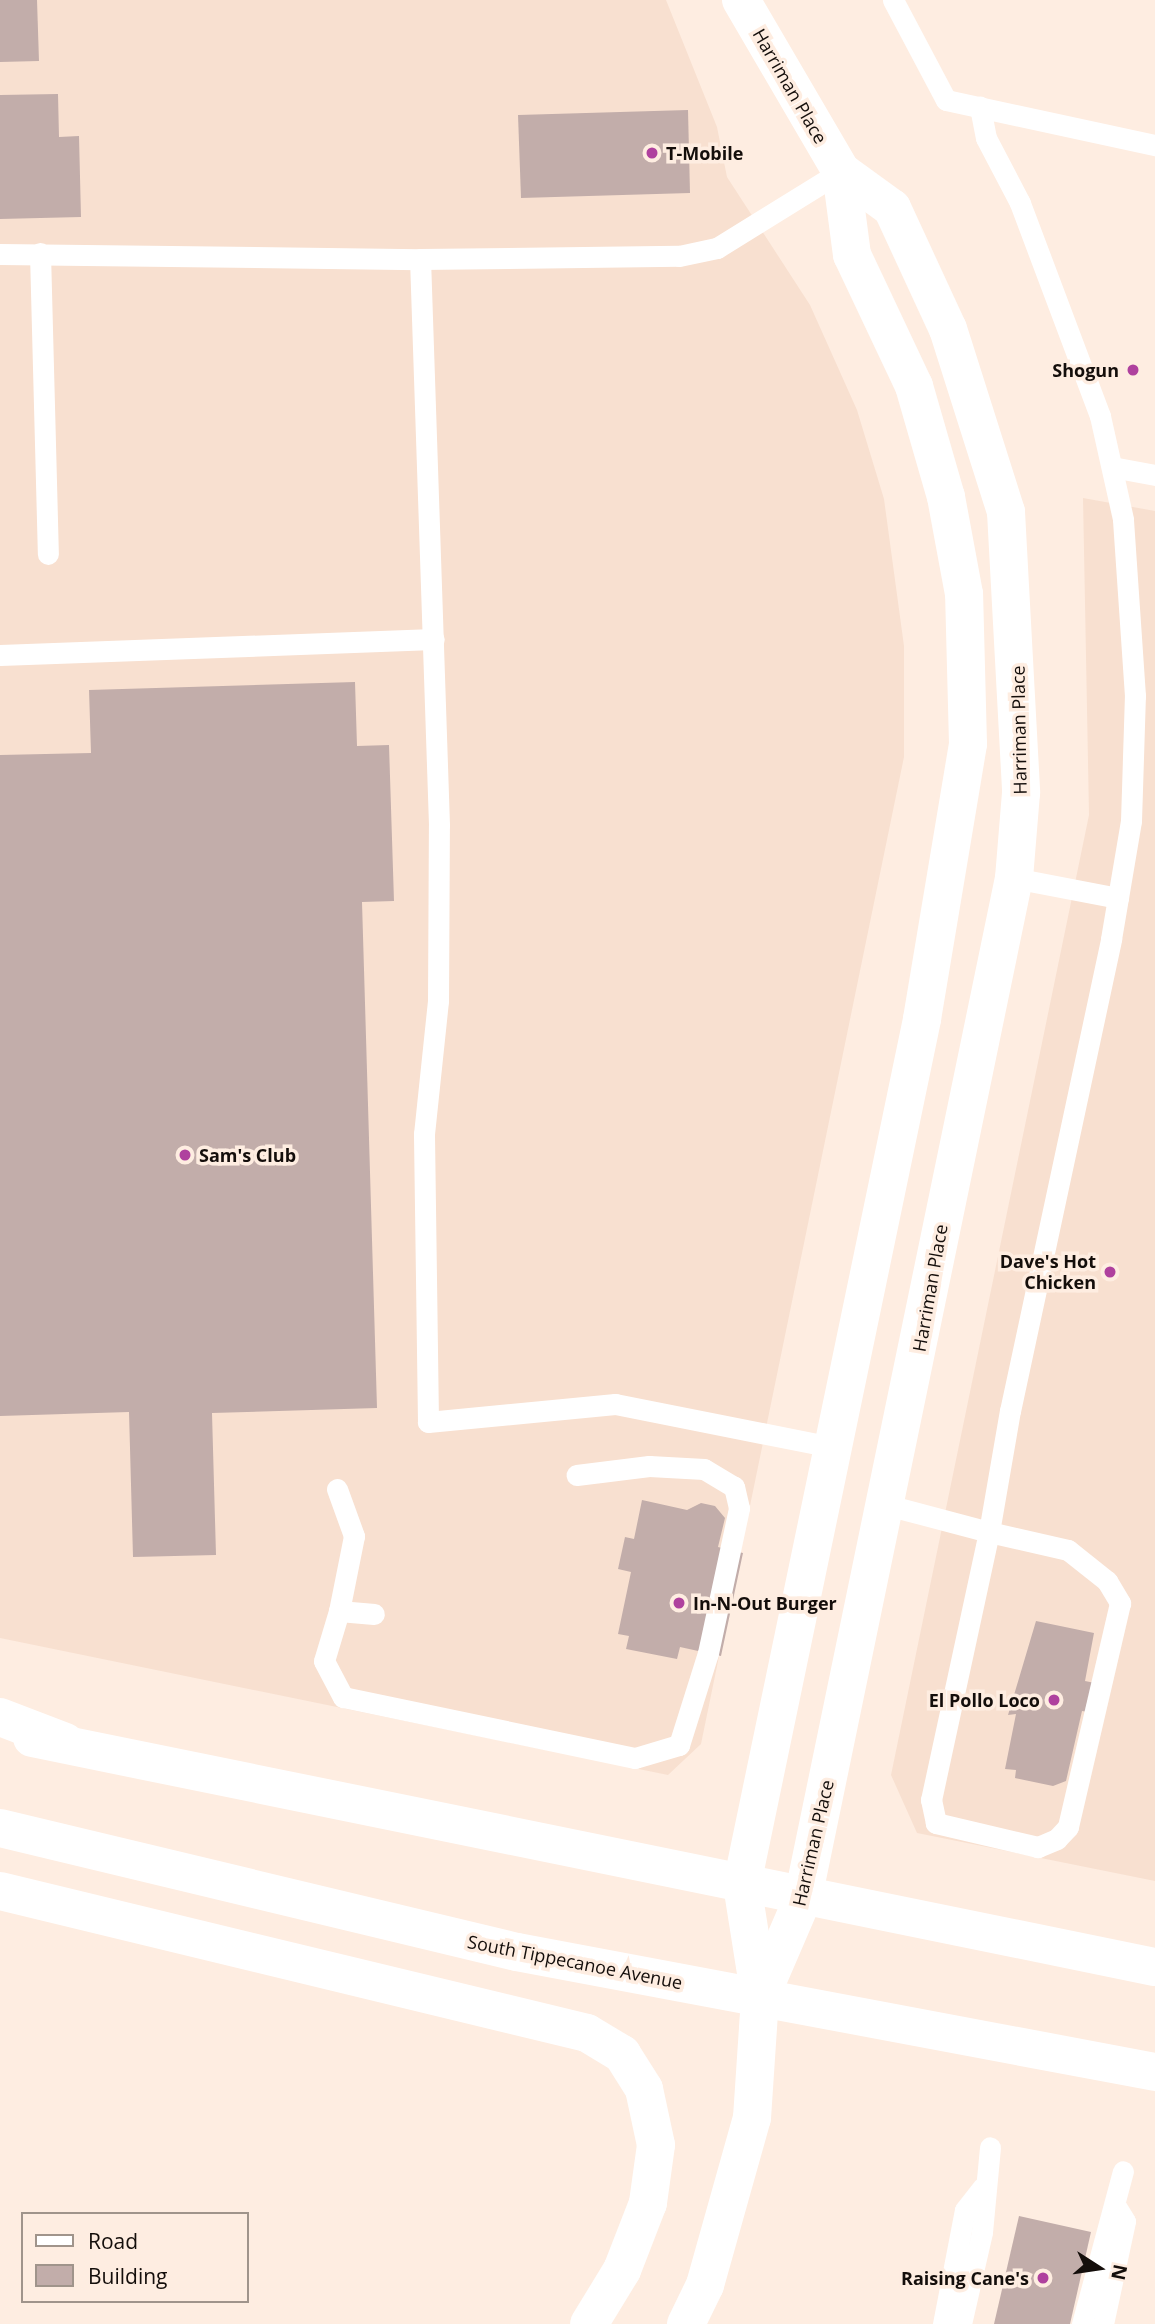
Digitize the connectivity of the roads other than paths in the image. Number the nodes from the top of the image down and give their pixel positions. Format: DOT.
graph roads {
  1 [pos="741,0"];
  2 [pos="893,0"];
  3 [pos="980,107"];
  4 [pos="1155,145"];
  5 [pos="841,171"];
  6 [pos="40,253"];
  7 [pos="0,254"];
  8 [pos="420,259"];
  9 [pos="1112,467"];
  10 [pos="1155,475"];
  11 [pos="48,554"];
  12 [pos="434,639"];
  13 [pos="0,654"];
  14 [pos="1014,878"];
  15 [pos="1118,898"];
  16 [pos="832,1447"];
  17 [pos="577,1475"];
  18 [pos="337,1489"];
  19 [pos="887,1505"];
  20 [pos="989,1532"];
  21 [pos="339,1611"];
  22 [pos="374,1614"];
  23 [pos="0,1717"];
  24 [pos="0,1734"];
  25 [pos="65,1742"];
  26 [pos="0,1828"];
  27 [pos="742,1884"];
  28 [pos="0,1891"];
  29 [pos="803,1898"];
  30 [pos="1155,1967"];
  31 [pos="760,1997"];
  32 [pos="1155,2072"];
  33 [pos="990,2147"];
  34 [pos="1123,2171"];
  35 [pos="984,2187"];
  36 [pos="1115,2205"];
  37 [pos="589,2324"];
  38 [pos="686,2324"];
  39 [pos="943,2324"];
  40 [pos="961,2324"];
  41 [pos="1082,2324"];
  42 [pos="1103,2324"];
  1 -- 5 [label="main road, Harriman Place"];
  2 -- 3 [label="lane"];
  3 -- 4 [label="lane"];
  3 -- 9 [label="lane"];
  5 -- 8 [label="lane"];
  5 -- 14 [label="main road, Harriman Place"];
  5 -- 16 [label="main road, Harriman Place"];
  6 -- 7 [label="lane"];
  6 -- 8 [label="lane"];
  6 -- 11 [label="lane"];
  8 -- 12 [label="lane"];
  9 -- 10 [label="lane"];
  9 -- 15 [label="lane"];
  12 -- 13 [label="lane"];
  12 -- 16 [label="lane"];
  14 -- 15 [label="lane"];
  14 -- 19 [label="main road, Harriman Place"];
  15 -- 20 [label="lane"];
  16 -- 27 [label="main road, Harriman Place"];
  17 -- 21 [label="lane"];
  18 -- 21 [label="lane"];
  19 -- 20 [label="lane"];
  19 -- 29 [label="main road, Harriman Place"];
  20 -- 20 [label="lane"];
  21 -- 22 [label="lane"];
  23 -- 25 [label="main road"];
  24 -- 25 [label="main road"];
  25 -- 27 [label="main road"];
  26 -- 31 [label="main road, South Tippecanoe Avenue"];
  27 -- 29 [label="main road"];
  27 -- 31 [label="main road, Harriman Place"];
  28 -- 37 [label="main road"];
  29 -- 30 [label="main road"];
  29 -- 31 [label="main road, Harriman Place"];
  31 -- 32 [label="main road, South Tippecanoe Avenue"];
  31 -- 38 [label="main road"];
  33 -- 35 [label="lane"];
  34 -- 36 [label="lane"];
  35 -- 39 [label="lane"];
  35 -- 40 [label="lane"];
  36 -- 41 [label="lane"];
  36 -- 42 [label="lane"];
}
